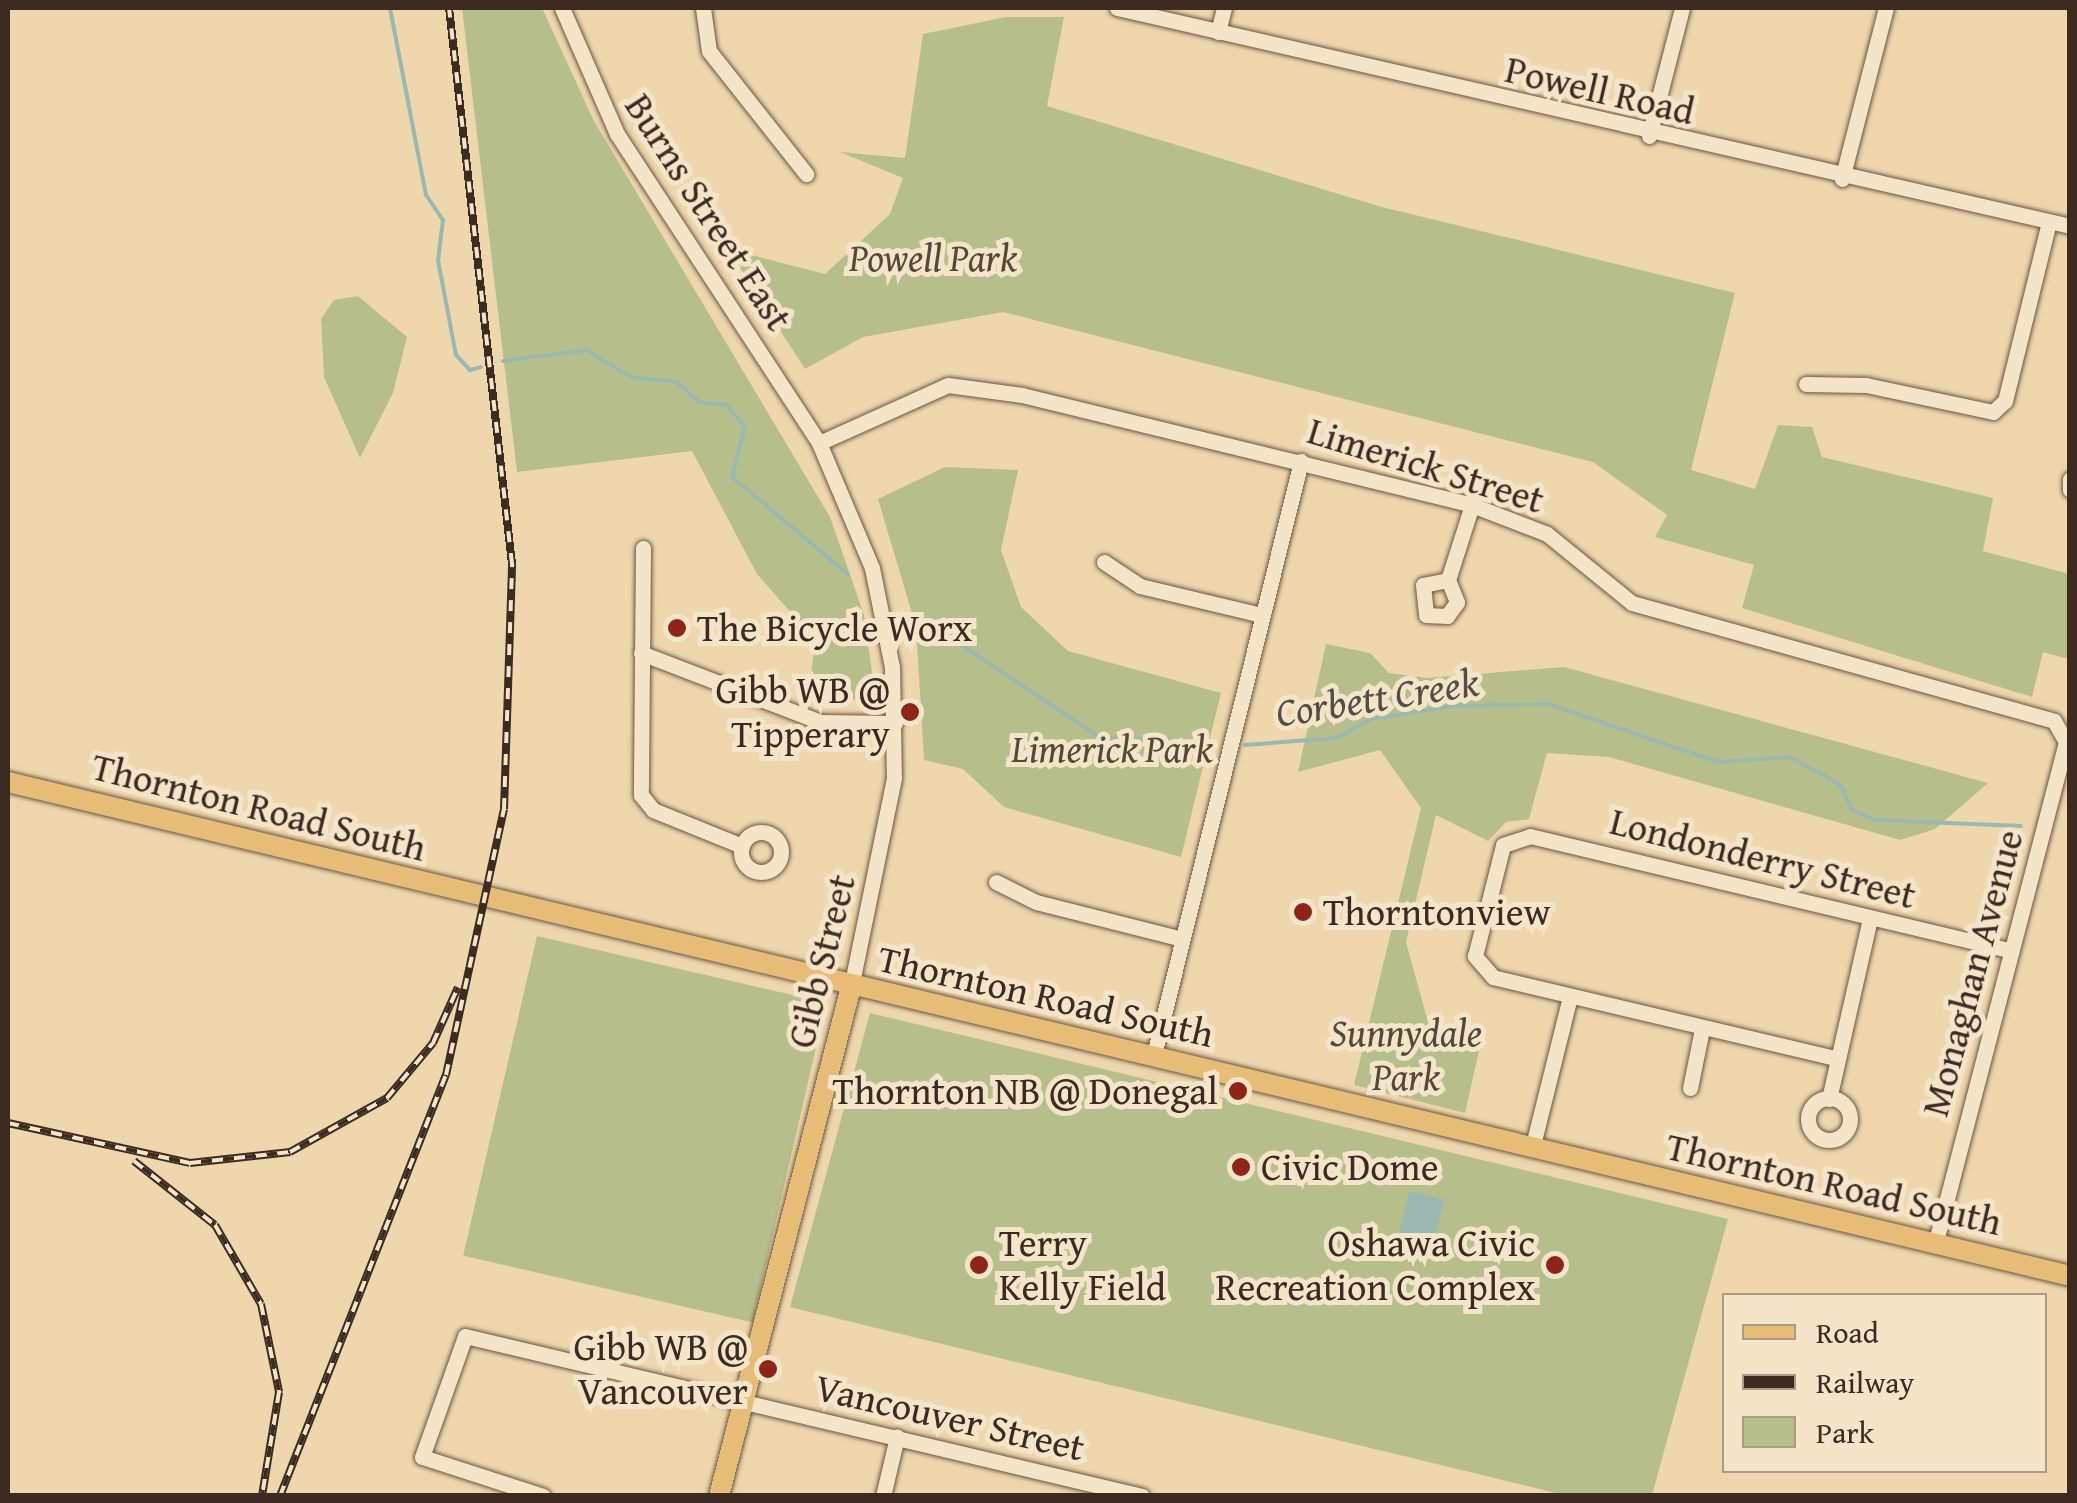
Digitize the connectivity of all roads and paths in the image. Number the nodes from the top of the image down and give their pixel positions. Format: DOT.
graph roads {
  1 [pos="562,8"];
  2 [pos="703,8"];
  3 [pos="1117,8"];
  4 [pos="1224,8"];
  5 [pos="1682,8"];
  6 [pos="1886,8"];
  7 [pos="1218,32"];
  8 [pos="1650,136"];
  9 [pos="806,174"];
  10 [pos="1842,180"];
  11 [pos="2048,222"];
  12 [pos="2070,226"];
  13 [pos="1806,384"];
  14 [pos="820,443"];
  15 [pos="1301,461"];
  16 [pos="2070,479"];
  17 [pos="2070,490"];
  18 [pos="1472,505"];
  19 [pos="642,548"];
  20 [pos="1104,562"];
  21 [pos="1448,580"];
  22 [pos="1262,616"];
  23 [pos="641,653"];
  24 [pos="2054,721"];
  25 [pos="895,722"];
  26 [pos="8,782"];
  27 [pos="742,846"];
  28 [pos="996,882"];
  29 [pos="1870,918"];
  30 [pos="1182,939"];
  31 [pos="2012,950"];
  32 [pos="850,987"];
  33 [pos="1570,997"];
  34 [pos="1702,1029"];
  35 [pos="1154,1055"];
  36 [pos="1834,1058"];
  37 [pos="1690,1088"];
  38 [pos="1830,1098"];
  39 [pos="1532,1149"];
  40 [pos="1935,1244"];
  41 [pos="2070,1276"];
  42 [pos="743,1403"];
  43 [pos="897,1437"];
  44 [pos="542,1496"];
  45 [pos="719,1496"];
  46 [pos="883,1496"];
  47 [pos="1142,1496"];
  1 -- 14 [label="street, Burns Street East"];
  2 -- 9 [label="street"];
  3 -- 7 [label="street, Powell Road"];
  4 -- 7 [label="street"];
  5 -- 8 [label="street"];
  6 -- 10 [label="street"];
  7 -- 8 [label="street, Powell Road"];
  8 -- 10 [label="street, Powell Road"];
  10 -- 11 [label="street, Powell Road"];
  11 -- 12 [label="street, Powell Road"];
  11 -- 13 [label="street"];
  14 -- 15 [label="street, Limerick Street"];
  14 -- 25 [label="street, Gibb Street"];
  15 -- 18 [label="street, Limerick Street"];
  15 -- 22 [label="street"];
  16 -- 17 [label="street"];
  18 -- 21 [label="street"];
  18 -- 24 [label="street, Limerick Street"];
  19 -- 23 [label="street"];
  20 -- 22 [label="street"];
  22 -- 30 [label="street"];
  23 -- 25 [label="street"];
  23 -- 27 [label="street"];
  24 -- 31 [label="street, Monaghan Avenue"];
  25 -- 32 [label="street, Gibb Street"];
  26 -- 32 [label="main road, Thornton Road South"];
  28 -- 30 [label="street"];
  29 -- 31 [label="street, Londonderry Street"];
  29 -- 33 [label="street, Londonderry Street"];
  29 -- 36 [label="street"];
  30 -- 35 [label="street"];
  31 -- 40 [label="street, Monaghan Avenue"];
  32 -- 35 [label="main road, Thornton Road South"];
  32 -- 42 [label="main road, Gibb Street"];
  33 -- 34 [label="street"];
  33 -- 39 [label="street"];
  34 -- 36 [label="street"];
  34 -- 37 [label="street"];
  35 -- 39 [label="main road, Thornton Road South"];
  36 -- 38 [label="street"];
  39 -- 40 [label="main road, Thornton Road South"];
  40 -- 41 [label="main road, Thornton Road South"];
  42 -- 43 [label="street, Vancouver Street"];
  42 -- 44 [label="street, Vancouver Street"];
  42 -- 45 [label="main road, Gibb Street"];
  43 -- 46 [label="street"];
  43 -- 47 [label="street, Vancouver Street"];
}
